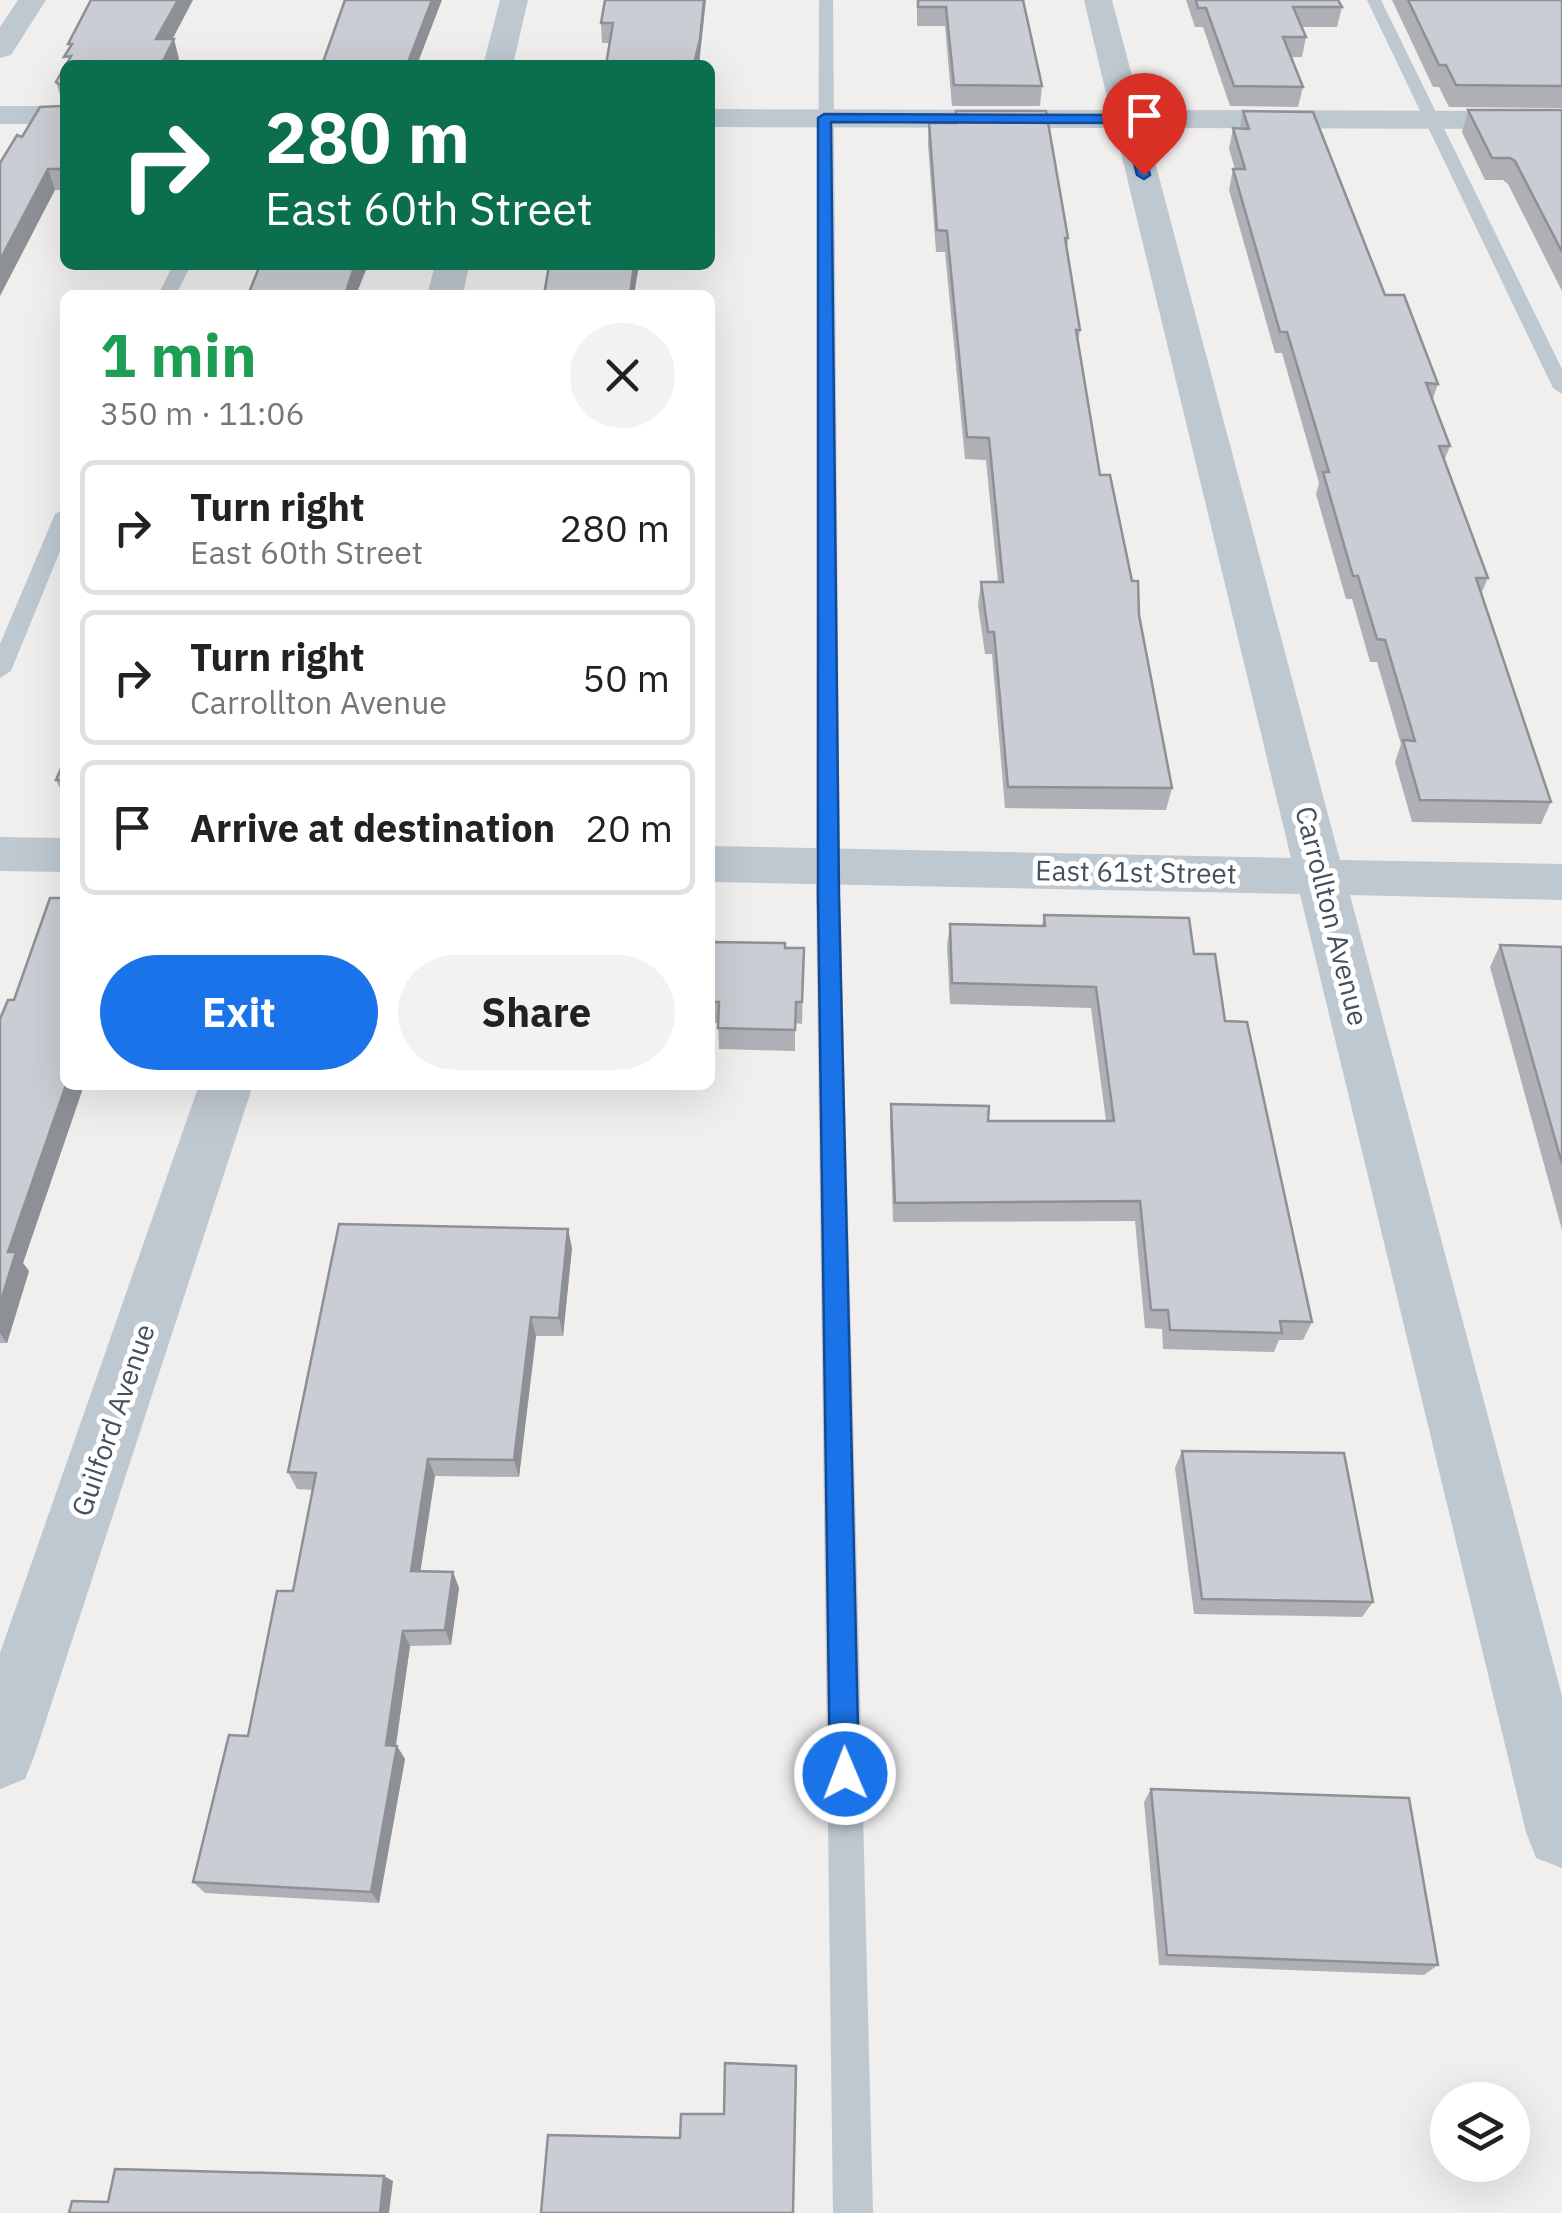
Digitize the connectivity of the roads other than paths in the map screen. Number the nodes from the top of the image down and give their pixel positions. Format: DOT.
graph roads {
  1 [pos="32,0"];
  2 [pos="514,0"];
  3 [pos="826,0"];
  4 [pos="1098,0"];
  5 [pos="1374,0"];
  6 [pos="0,49"];
  7 [pos="499,60"];
  8 [pos="0,115"];
  9 [pos="60,116"];
  10 [pos="715,118"];
  11 [pos="824,118"];
  12 [pos="1130,119"];
  13 [pos="1430,120"];
  14 [pos="1562,120"];
  15 [pos="1562,388"];
  16 [pos="60,526"];
  17 [pos="0,670"];
  18 [pos="0,854"];
  19 [pos="60,855"];
  20 [pos="715,864"];
  21 [pos="828,866"];
  22 [pos="1322,876"];
  23 [pos="1562,882"];
  24 [pos="224,1090"];
  25 [pos="0,1754"];
  26 [pos="1562,1832"];
  27 [pos="853,2213"];
  1 -- 6 [label="street"];
  2 -- 7 [label="street"];
  3 -- 11 [label="lane"];
  4 -- 12 [label="street, Carrollton Avenue"];
  5 -- 13 [label="lane"];
  8 -- 9 [label="street"];
  10 -- 11 [label="street"];
  11 -- 12 [label="street"];
  11 -- 21 [label="lane"];
  12 -- 13 [label="street"];
  12 -- 22 [label="street, Carrollton Avenue"];
  13 -- 14 [label="street"];
  13 -- 15 [label="lane"];
  16 -- 17 [label="lane"];
  18 -- 19 [label="street"];
  20 -- 21 [label="street, East 61st Street"];
  21 -- 22 [label="street, East 61st Street"];
  21 -- 27 [label="lane"];
  22 -- 23 [label="street, East 61st Street"];
  22 -- 26 [label="street, Carrollton Avenue"];
  24 -- 25 [label="street, Guilford Avenue"];
}
